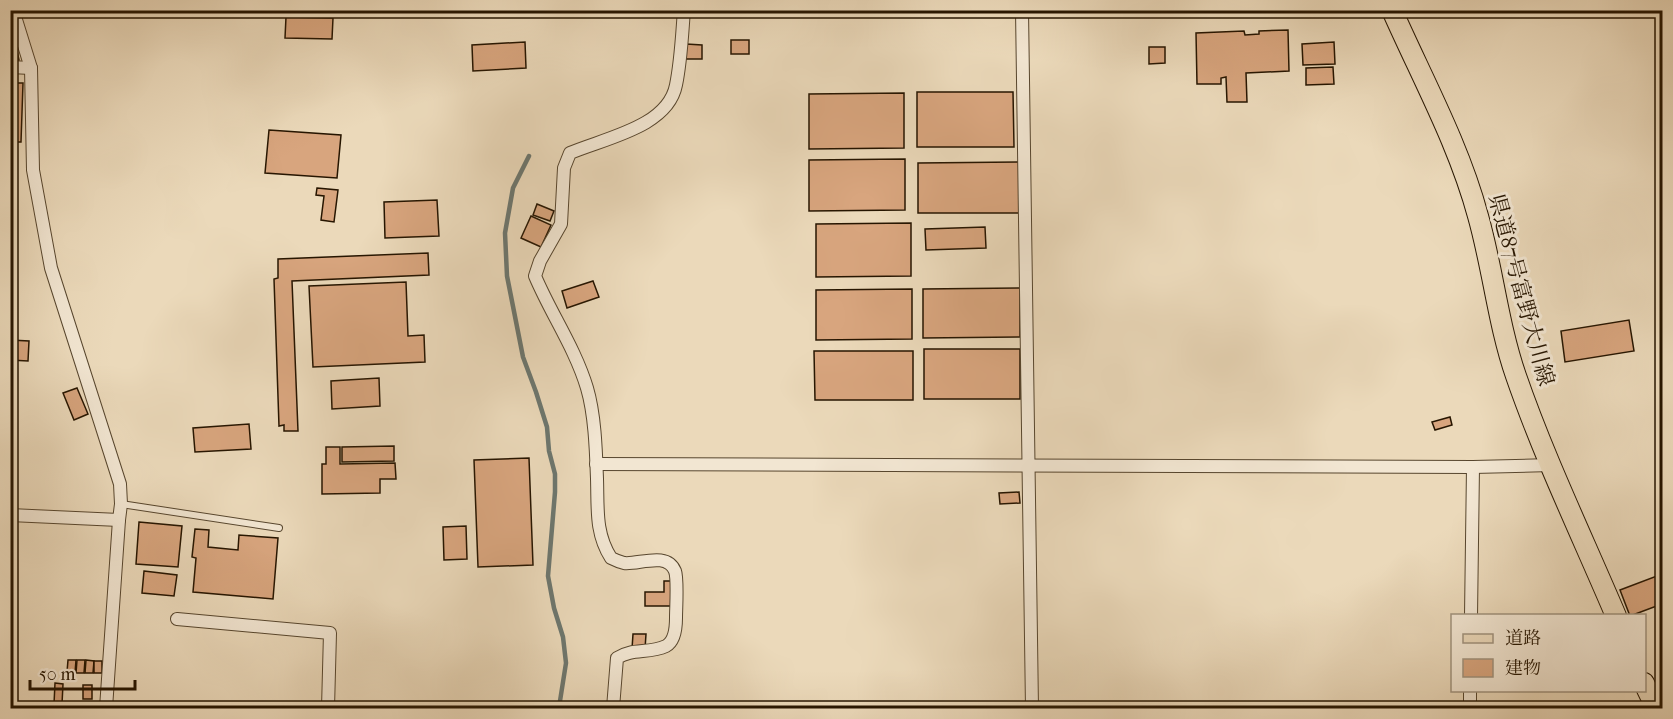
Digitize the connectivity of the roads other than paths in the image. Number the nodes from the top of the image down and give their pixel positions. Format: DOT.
graph roads {
  1 [pos="13,10"];
  2 [pos="684,10"];
  3 [pos="1022,10"];
  4 [pos="1392,10"];
  5 [pos="10,67"];
  6 [pos="31,68"];
  7 [pos="596,464"];
  8 [pos="1551,465"];
  9 [pos="1028,466"];
  10 [pos="1473,467"];
  11 [pos="121,504"];
  12 [pos="10,515"];
  13 [pos="118,520"];
  14 [pos="279,528"];
  15 [pos="1471,614"];
  16 [pos="1616,614"];
  17 [pos="177,619"];
  18 [pos="1646,687"];
  19 [pos="1470,692"];
  20 [pos="106,708"];
  21 [pos="328,708"];
  22 [pos="613,708"];
  23 [pos="1032,708"];
  24 [pos="1470,708"];
  25 [pos="1656,708"];
  1 -- 6 [label="street"];
  2 -- 7 [label="street"];
  3 -- 9 [label="street"];
  4 -- 8 [label="main road, 県道87号富野大川線"];
  5 -- 6 [label="street"];
  6 -- 11 [label="street"];
  7 -- 9 [label="street"];
  7 -- 22 [label="street"];
  8 -- 10 [label="street"];
  8 -- 16 [label="main road, 県道87号富野大川線"];
  9 -- 10 [label="street"];
  9 -- 23 [label="street"];
  10 -- 15 [label="street"];
  11 -- 13 [label="street"];
  11 -- 14 [label="lane"];
  12 -- 13 [label="street"];
  13 -- 20 [label="street"];
  17 -- 21 [label="street"];
  18 -- 25 [label="main road"];
  19 -- 24 [label="street"];
}
